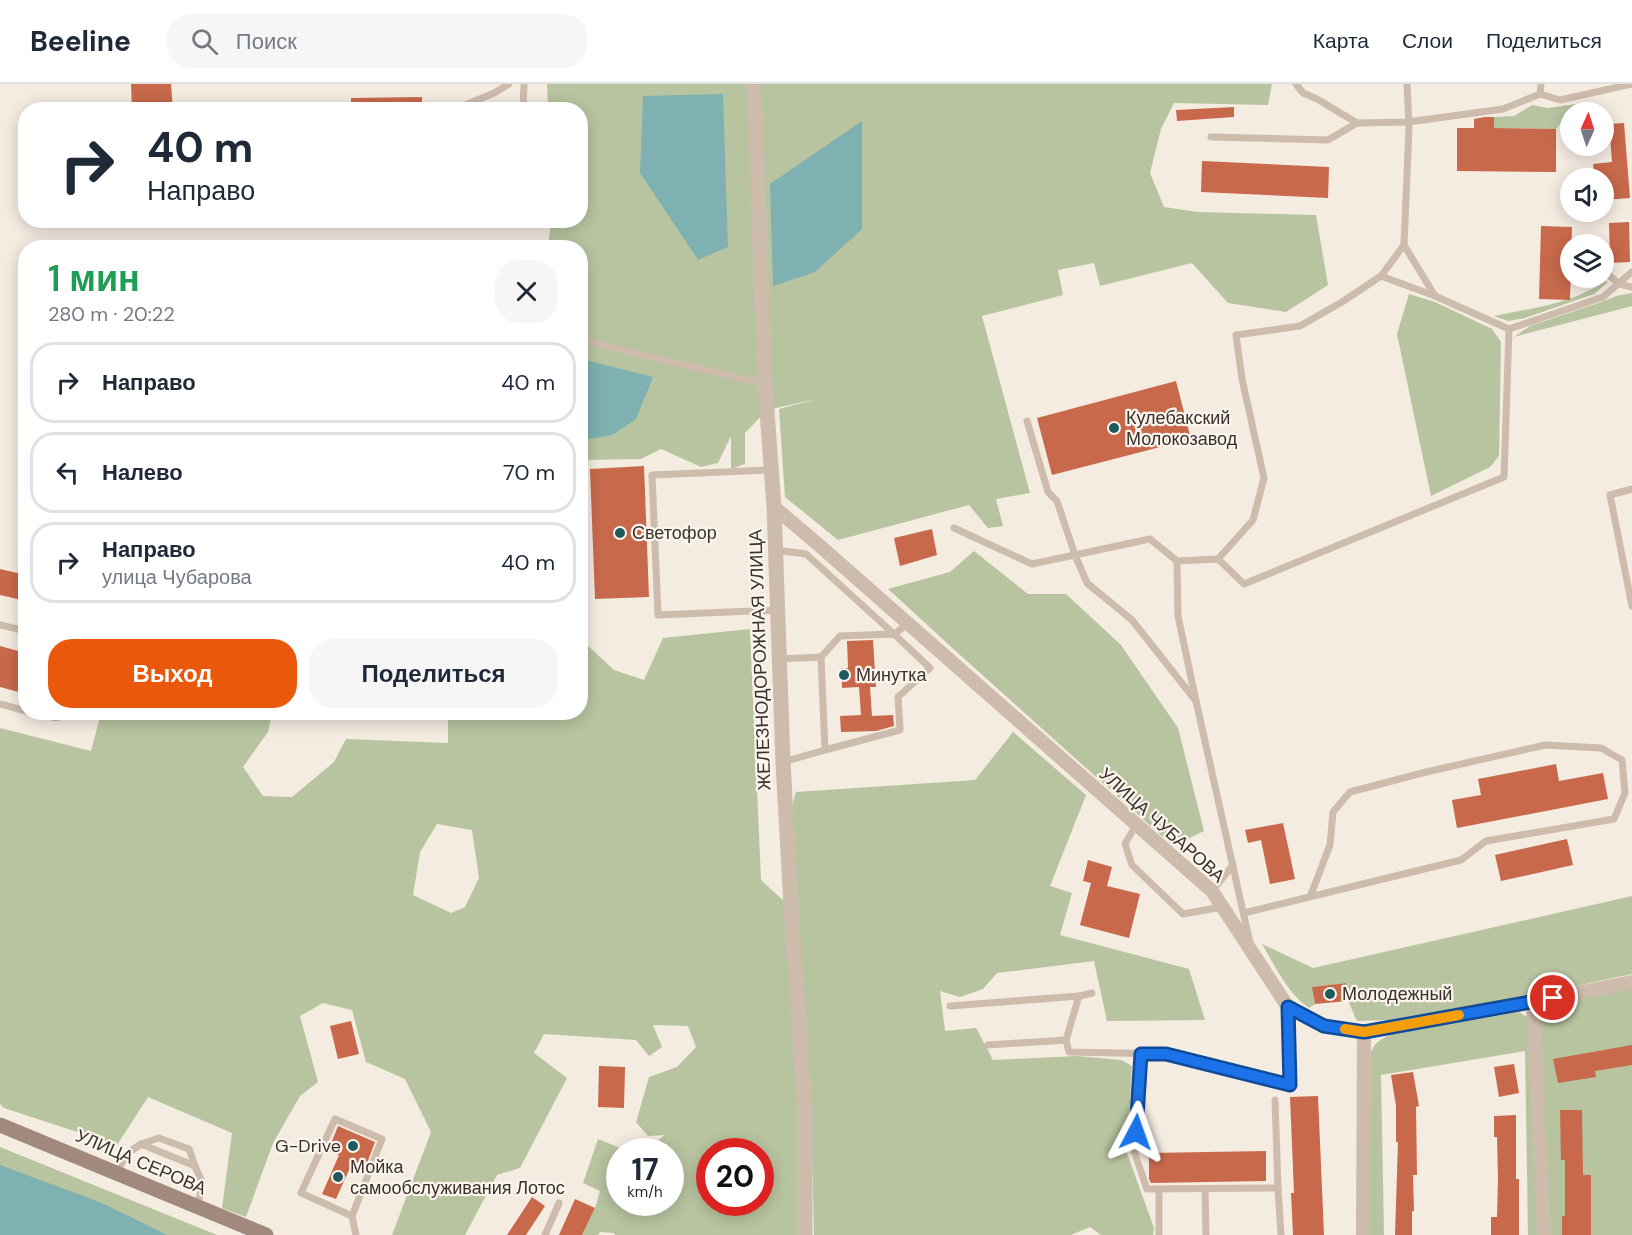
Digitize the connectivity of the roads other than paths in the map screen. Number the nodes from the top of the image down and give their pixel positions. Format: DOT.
graph roads {
  1 [pos="509,84"];
  2 [pos="524,84"];
  3 [pos="754,84"];
  4 [pos="1296,84"];
  5 [pos="1407,84"];
  6 [pos="1541,84"];
  7 [pos="1632,84"];
  8 [pos="1540,94"];
  9 [pos="472,102"];
  10 [pos="523,102"];
  11 [pos="1408,122"];
  12 [pos="1357,123"];
  13 [pos="1211,137"];
  14 [pos="1404,246"];
  15 [pos="1632,272"];
  16 [pos="1381,276"];
  17 [pos="1614,280"];
  18 [pos="1619,284"];
  19 [pos="1632,287"];
  20 [pos="1435,296"];
  21 [pos="1509,329"];
  22 [pos="588,342"];
  23 [pos="765,384"];
  24 [pos="1027,422"];
  25 [pos="771,470"];
  26 [pos="1632,489"];
  27 [pos="774,507"];
  28 [pos="954,528"];
  29 [pos="775,550"];
  30 [pos="1076,555"];
  31 [pos="1218,559"];
  32 [pos="1178,561"];
  33 [pos="1632,606"];
  34 [pos="778,610"];
  35 [pos="908,624"];
  36 [pos="0,625"];
  37 [pos="18,629"];
  38 [pos="894,634"];
  39 [pos="821,657"];
  40 [pos="779,659"];
  41 [pos="1197,701"];
  42 [pos="0,704"];
  43 [pos="18,709"];
  44 [pos="825,750"];
  45 [pos="783,762"];
  46 [pos="1136,825"];
  47 [pos="1233,865"];
  48 [pos="1212,891"];
  49 [pos="1310,897"];
  50 [pos="1222,907"];
  51 [pos="1244,913"];
  52 [pos="1252,954"];
  53 [pos="1632,982"];
  54 [pos="1092,993"];
  55 [pos="1079,996"];
  56 [pos="1533,1002"];
  57 [pos="950,1006"];
  58 [pos="1288,1007"];
  59 [pos="1364,1032"];
  60 [pos="1066,1040"];
  61 [pos="988,1045"];
  62 [pos="1141,1054"];
  63 [pos="1275,1100"];
  64 [pos="0,1125"];
  65 [pos="141,1144"];
  66 [pos="195,1166"];
  67 [pos="116,1173"];
  68 [pos="1278,1188"];
  69 [pos="1159,1189"];
  70 [pos="1205,1189"];
  71 [pos="559,1203"];
  72 [pos="198,1207"];
  73 [pos="352,1216"];
  74 [pos="266,1235"];
  75 [pos="356,1235"];
  76 [pos="545,1235"];
  77 [pos="806,1235"];
  78 [pos="1159,1235"];
  79 [pos="1206,1235"];
  80 [pos="1281,1235"];
  81 [pos="1363,1235"];
  82 [pos="1544,1235"];
  1 -- 9 [label="lane"];
  2 -- 10 [label="lane"];
  3 -- 23 [label="street, ЖЕЛЕЗНОДОРОЖНАЯ УЛИЦА"];
  4 -- 12 [label="lane"];
  5 -- 11 [label="lane"];
  6 -- 8 [label="lane"];
  7 -- 8 [label="lane"];
  8 -- 11 [label="lane"];
  11 -- 12 [label="lane"];
  11 -- 14 [label="lane"];
  12 -- 13 [label="lane"];
  14 -- 16 [label="lane"];
  14 -- 20 [label="lane"];
  15 -- 18 [label="lane"];
  16 -- 20 [label="lane"];
  16 -- 31 [label="lane"];
  17 -- 18 [label="lane"];
  18 -- 19 [label="lane"];
  18 -- 21 [label="lane"];
  20 -- 21 [label="lane"];
  21 -- 31 [label="lane"];
  22 -- 23 [label="lane"];
  23 -- 25 [label="street, ЖЕЛЕЗНОДОРОЖНАЯ УЛИЦА"];
  24 -- 30 [label="lane"];
  25 -- 27 [label="street, ЖЕЛЕЗНОДОРОЖНАЯ УЛИЦА"];
  25 -- 34 [label="lane"];
  26 -- 33 [label="lane"];
  27 -- 29 [label="street, ЖЕЛЕЗНОДОРОЖНАЯ УЛИЦА"];
  27 -- 35 [label="street, УЛИЦА ЧУБАРОВА"];
  28 -- 30 [label="lane"];
  29 -- 34 [label="street, ЖЕЛЕЗНОДОРОЖНАЯ УЛИЦА"];
  29 -- 38 [label="lane"];
  30 -- 32 [label="lane"];
  30 -- 41 [label="lane"];
  31 -- 32 [label="lane"];
  32 -- 41 [label="lane"];
  34 -- 40 [label="street, ЖЕЛЕЗНОДОРОЖНАЯ УЛИЦА"];
  35 -- 38 [label="lane"];
  35 -- 46 [label="street, УЛИЦА ЧУБАРОВА"];
  36 -- 37 [label="lane"];
  38 -- 39 [label="lane"];
  38 -- 44 [label="lane"];
  39 -- 40 [label="lane"];
  39 -- 44 [label="lane"];
  40 -- 45 [label="street, ЖЕЛЕЗНОДОРОЖНАЯ УЛИЦА"];
  41 -- 47 [label="lane"];
  42 -- 43 [label="lane"];
  44 -- 45 [label="lane"];
  45 -- 77 [label="street, ЖЕЛЕЗНОДОРОЖНАЯ УЛИЦА"];
  46 -- 48 [label="street, УЛИЦА ЧУБАРОВА"];
  46 -- 50 [label="lane"];
  47 -- 48 [label="lane"];
  47 -- 51 [label="lane"];
  48 -- 50 [label="street, УЛИЦА ЧУБАРОВА"];
  49 -- 49 [label="lane"];
  49 -- 51 [label="lane"];
  50 -- 52 [label="street, УЛИЦА ЧУБАРОВА"];
  51 -- 52 [label="lane"];
  52 -- 58 [label="street, УЛИЦА ЧУБАРОВА"];
  53 -- 56 [label="street, УЛИЦА ЧУБАРОВА"];
  54 -- 55 [label="lane"];
  55 -- 57 [label="lane"];
  55 -- 60 [label="lane"];
  56 -- 59 [label="street, УЛИЦА ЧУБАРОВА"];
  56 -- 82 [label="street"];
  58 -- 59 [label="street, УЛИЦА ЧУБАРОВА"];
  58 -- 62 [label="lane"];
  59 -- 81 [label="street"];
  60 -- 61 [label="lane"];
  60 -- 62 [label="lane"];
  62 -- 69 [label="lane"];
  63 -- 68 [label="lane"];
  64 -- 67 [label="main road, УЛИЦА СЕРОВА"];
  65 -- 66 [label="lane"];
  65 -- 66 [label="lane"];
  65 -- 67 [label="lane"];
  66 -- 72 [label="lane"];
  67 -- 72 [label="main road, УЛИЦА СЕРОВА"];
  68 -- 70 [label="lane"];
  68 -- 80 [label="lane"];
  69 -- 70 [label="lane"];
  69 -- 78 [label="lane"];
  70 -- 79 [label="lane"];
  71 -- 76 [label="lane"];
  72 -- 74 [label="main road, УЛИЦА СЕРОВА"];
  73 -- 73 [label="lane"];
  73 -- 75 [label="lane"];
}
